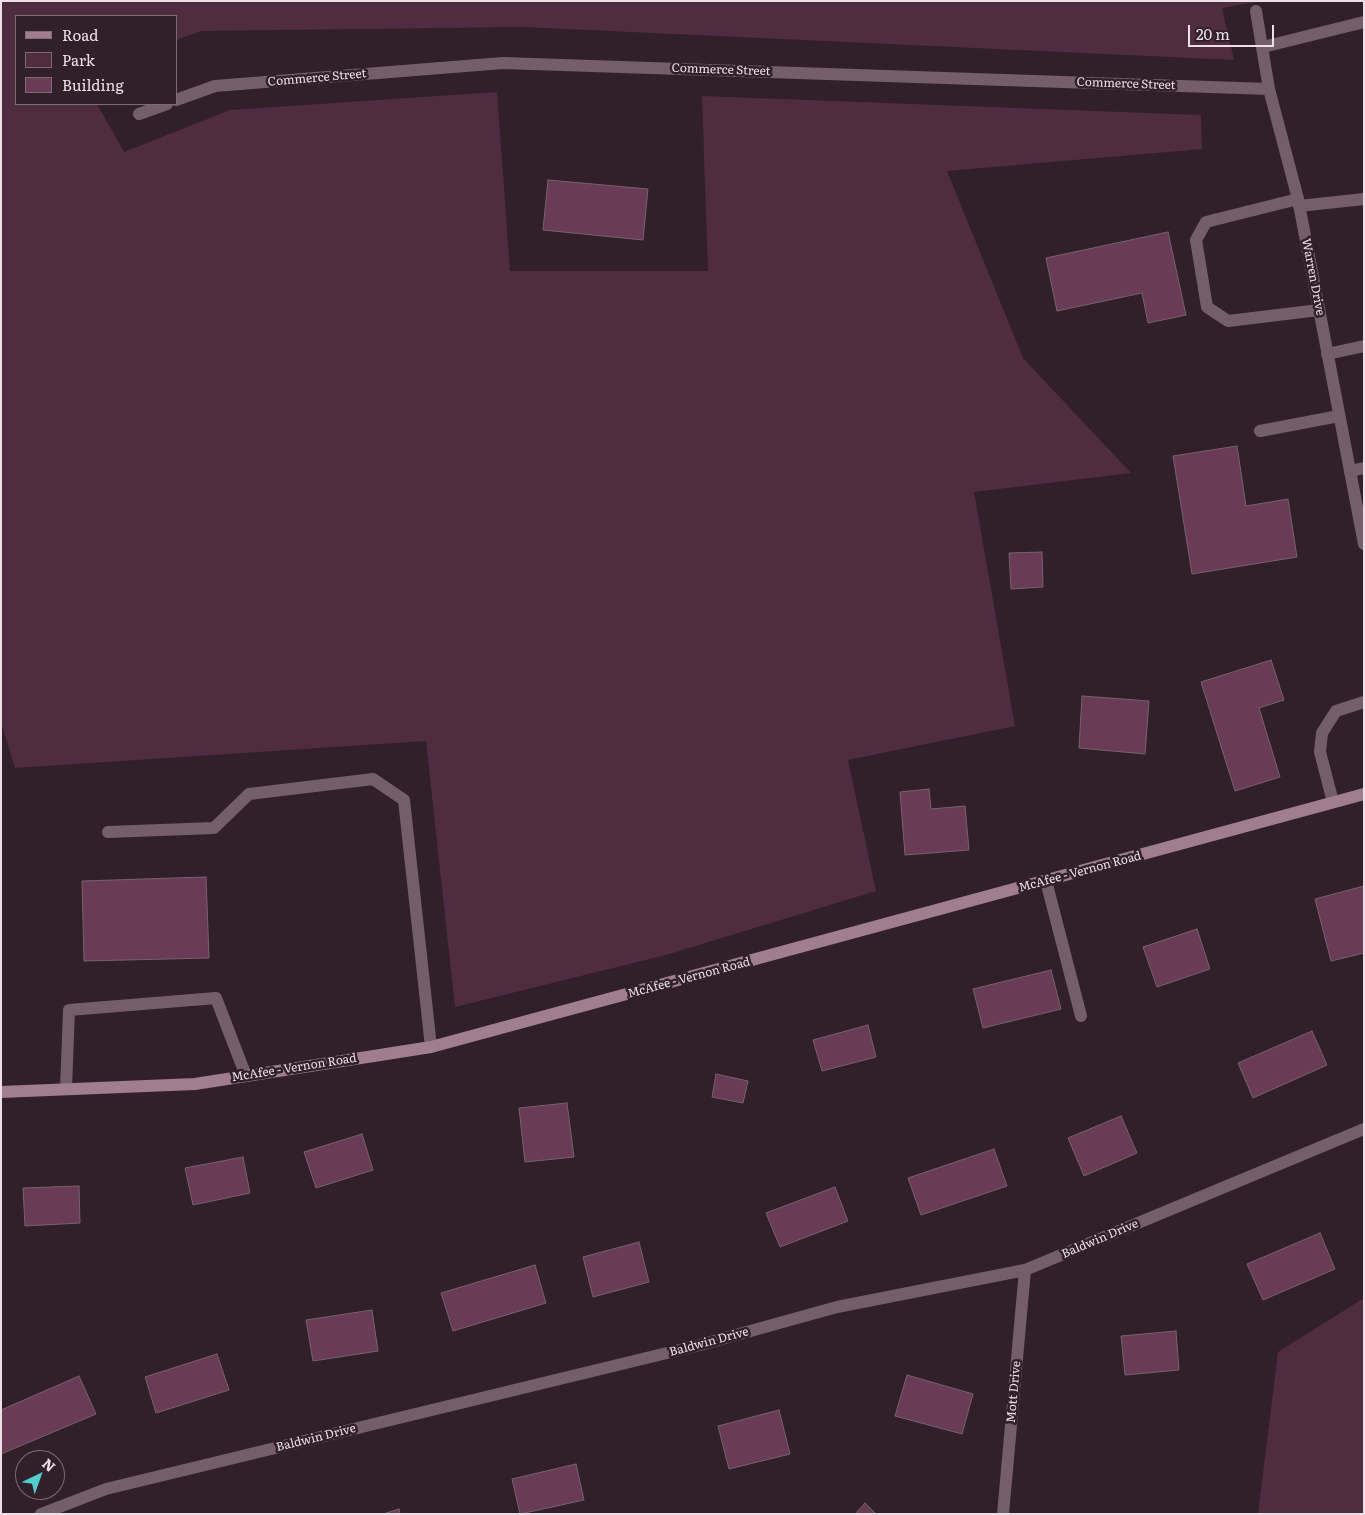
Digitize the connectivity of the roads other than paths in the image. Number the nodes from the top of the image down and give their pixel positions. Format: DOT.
graph roads {
  1 [pos="1256,11"];
  2 [pos="1364,22"];
  3 [pos="1263,47"];
  4 [pos="1269,88"];
  5 [pos="178,99"];
  6 [pos="164,105"];
  7 [pos="139,114"];
  8 [pos="1364,199"];
  9 [pos="1299,202"];
  10 [pos="1319,310"];
  11 [pos="1364,346"];
  12 [pos="1328,354"];
  13 [pos="1340,416"];
  14 [pos="1260,431"];
  15 [pos="1364,468"];
  16 [pos="1350,470"];
  17 [pos="1364,544"];
  18 [pos="1364,702"];
  19 [pos="1364,794"];
  20 [pos="1333,802"];
  21 [pos="108,832"];
  22 [pos="1046,881"];
  23 [pos="1081,1016"];
  24 [pos="431,1047"];
  25 [pos="246,1076"];
  26 [pos="66,1089"];
  27 [pos="1,1092"];
  28 [pos="1364,1129"];
  29 [pos="1026,1270"];
  30 [pos="41,1514"];
  31 [pos="1003,1514"];
  1 -- 3 [label="street, Warren Drive"];
  2 -- 3 [label="street"];
  3 -- 4 [label="street, Warren Drive"];
  4 -- 5 [label="street, Commerce Street"];
  4 -- 9 [label="street, Warren Drive"];
  6 -- 7 [label="street"];
  8 -- 9 [label="street"];
  9 -- 10 [label="street, Warren Drive"];
  9 -- 10 [label="street"];
  10 -- 12 [label="street, Warren Drive"];
  11 -- 12 [label="street"];
  12 -- 13 [label="street, Warren Drive"];
  13 -- 14 [label="street"];
  13 -- 16 [label="street, Warren Drive"];
  15 -- 16 [label="street"];
  16 -- 17 [label="street, Warren Drive"];
  18 -- 20 [label="street"];
  19 -- 20 [label="main road, McAfee - Vernon Road"];
  20 -- 22 [label="main road, McAfee - Vernon Road"];
  21 -- 24 [label="street"];
  22 -- 23 [label="street"];
  22 -- 24 [label="main road, McAfee - Vernon Road"];
  24 -- 25 [label="main road, McAfee - Vernon Road"];
  25 -- 26 [label="main road, McAfee - Vernon Road"];
  25 -- 26 [label="street"];
  26 -- 27 [label="main road, McAfee - Vernon Road"];
  28 -- 29 [label="street, Baldwin Drive"];
  29 -- 30 [label="street, Baldwin Drive"];
  29 -- 31 [label="street, Mott Drive"];
}
